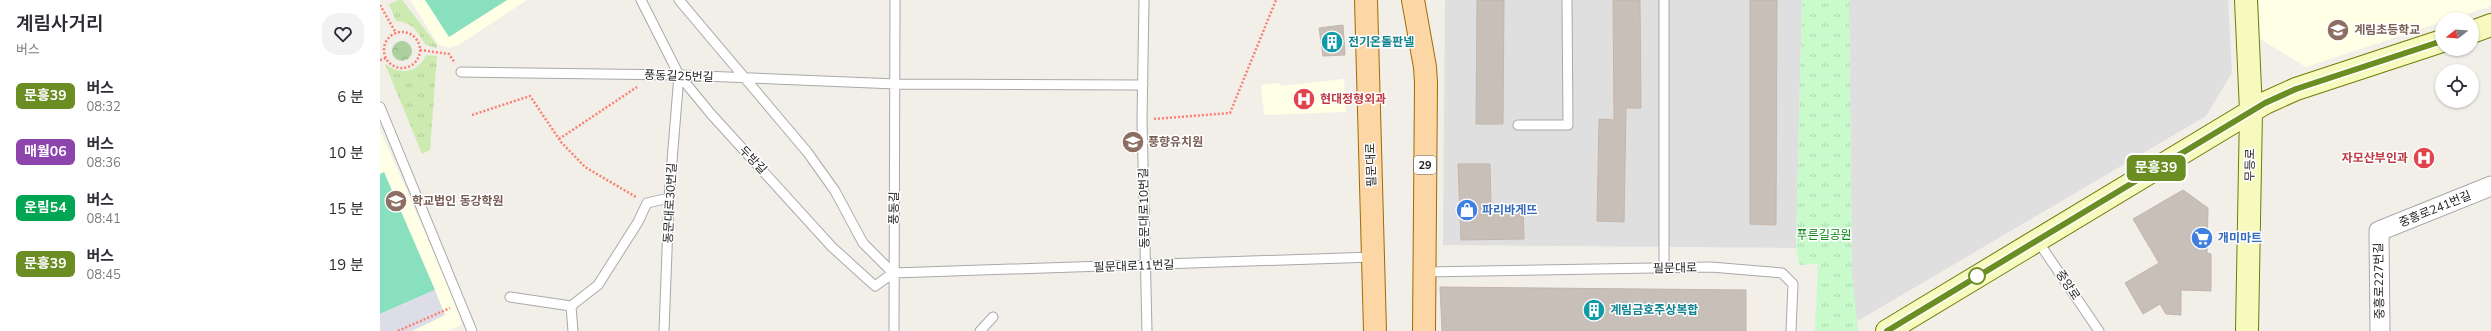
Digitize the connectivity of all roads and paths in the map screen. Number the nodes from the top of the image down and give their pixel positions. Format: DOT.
graph roads {
  1 [pos="641,0"];
  2 [pos="679,0"];
  3 [pos="895,0"];
  4 [pos="1144,0"];
  5 [pos="1276,0"];
  6 [pos="1366,0"];
  7 [pos="1413,0"];
  8 [pos="1567,0"];
  9 [pos="1664,0"];
  10 [pos="2246,0"];
  11 [pos="380,5"];
  12 [pos="396,33"];
  13 [pos="2435,43"];
  14 [pos="420,50"];
  15 [pos="386,58"];
  16 [pos="380,60"];
  17 [pos="454,62"];
  18 [pos="461,72"];
  19 [pos="646,74"];
  20 [pos="679,75"];
  21 [pos="747,78"];
  22 [pos="896,84"];
  23 [pos="1143,85"];
  24 [pos="380,107"];
  25 [pos="2251,111"];
  26 [pos="472,115"];
  27 [pos="1142,120"];
  28 [pos="1518,125"];
  29 [pos="559,139"];
  30 [pos="2491,186"];
  31 [pos="669,198"];
  32 [pos="647,203"];
  33 [pos="2378,231"];
  34 [pos="2037,240"];
  35 [pos="1374,257"];
  36 [pos="1146,266"];
  37 [pos="1664,268"];
  38 [pos="1424,272"];
  39 [pos="893,273"];
  40 [pos="510,297"];
  41 [pos="461,303"];
  42 [pos="571,306"];
  43 [pos="465,313"];
  44 [pos="993,317"];
  45 [pos="398,331"];
  46 [pos="466,331"];
  47 [pos="472,331"];
  48 [pos="573,331"];
  49 [pos="664,331"];
  50 [pos="894,331"];
  51 [pos="980,331"];
  52 [pos="1147,331"];
  53 [pos="1375,331"];
  54 [pos="1424,331"];
  55 [pos="1790,331"];
  56 [pos="1887,331"];
  57 [pos="2099,331"];
  58 [pos="2247,331"];
  59 [pos="2380,331"];
  1 -- 20 [label="lane, 두방길"];
  2 -- 21 [label="lane"];
  3 -- 22 [label="lane, 풍동길"];
  4 -- 23 [label="lane, 동문대로10번길"];
  5 -- 27 [label="path"];
  6 -- 35 [label="main road, 필문대로"];
  7 -- 38 [label="main road, 29"];
  8 -- 28 [label="lane"];
  9 -- 37 [label="lane"];
  10 -- 25 [label="main road, 무등로"];
  11 -- 12 [label="path"];
  12 -- 14 [label="path"];
  12 -- 15 [label="path"];
  13 -- 25 [label="main road"];
  14 -- 15 [label="path"];
  14 -- 17 [label="path"];
  15 -- 16 [label="path"];
  18 -- 19 [label="lane, 풍동길25번길"];
  19 -- 20 [label="lane, 풍동길25번길"];
  19 -- 29 [label="path"];
  20 -- 21 [label="lane, 풍동길25번길"];
  20 -- 31 [label="lane, 동문대로30번길"];
  20 -- 39 [label="lane, 두방길"];
  21 -- 22 [label="lane, 풍동길25번길"];
  21 -- 39 [label="lane"];
  22 -- 23 [label="lane"];
  22 -- 39 [label="lane, 풍동길"];
  23 -- 27 [label="lane, 동문대로10번길"];
  24 -- 41 [label="lane"];
  25 -- 34 [label="main road"];
  25 -- 58 [label="main road, 무등로"];
  26 -- 29 [label="path"];
  27 -- 36 [label="lane, 동문대로10번길"];
  29 -- 32 [label="path"];
  30 -- 33 [label="street, 중흥로241번길"];
  31 -- 32 [label="lane"];
  31 -- 49 [label="lane, 동문대로30번길"];
  32 -- 42 [label="lane"];
  33 -- 59 [label="street, 중흥로227번길"];
  34 -- 56 [label="main road"];
  34 -- 57 [label="lane, 중앙로"];
  35 -- 36 [label="lane, 필문대로11번길"];
  35 -- 53 [label="main road, 필문대로"];
  36 -- 39 [label="lane, 필문대로11번길"];
  36 -- 52 [label="lane, 동문대로10번길"];
  37 -- 38 [label="lane, 필문대로"];
  37 -- 55 [label="lane, 필문대로"];
  38 -- 54 [label="main road, 29"];
  39 -- 50 [label="lane, 풍동길"];
  40 -- 42 [label="lane"];
  41 -- 43 [label="lane"];
  41 -- 45 [label="path"];
  42 -- 48 [label="lane"];
  43 -- 46 [label="lane"];
  43 -- 47 [label="lane"];
  44 -- 51 [label="lane"];
}
